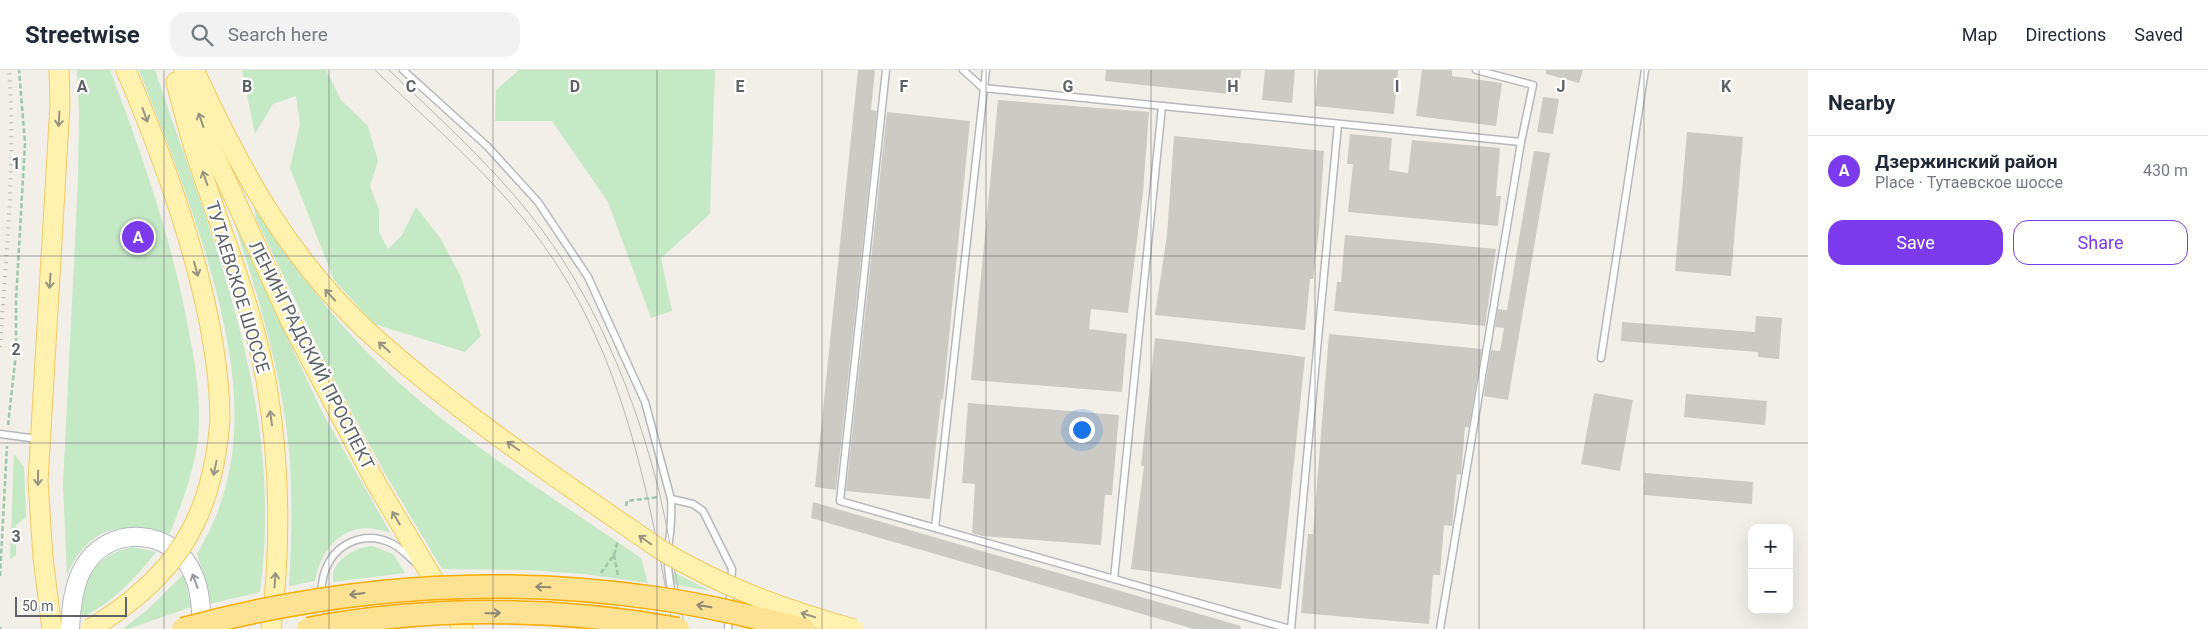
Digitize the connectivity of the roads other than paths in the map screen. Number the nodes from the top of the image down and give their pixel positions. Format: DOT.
graph roads {
  1 [pos="59,70"];
  2 [pos="126,70"];
  3 [pos="172,70"];
  4 [pos="184,70"];
  5 [pos="194,70"];
  6 [pos="403,70"];
  7 [pos="886,70"];
  8 [pos="963,70"];
  9 [pos="986,70"];
  10 [pos="1476,70"];
  11 [pos="1645,70"];
  12 [pos="983,88"];
  13 [pos="1162,106"];
  14 [pos="1338,124"];
  15 [pos="1520,142"];
  16 [pos="1601,358"];
  17 [pos="0,434"];
  18 [pos="40,439"];
  19 [pos="671,499"];
  20 [pos="935,528"];
  21 [pos="429,575"];
  22 [pos="1114,579"];
  23 [pos="677,623"];
  24 [pos="52,629"];
  25 [pos="70,629"];
  26 [pos="90,629"];
  27 [pos="183,629"];
  28 [pos="202,629"];
  29 [pos="271,629"];
  30 [pos="308,629"];
  31 [pos="319,629"];
  32 [pos="463,629"];
  33 [pos="728,629"];
  34 [pos="803,629"];
  35 [pos="854,629"];
  36 [pos="1290,629"];
  37 [pos="1440,629"];
  1 -- 18 [label="main road, one-way"];
  2 -- 26 [label="main road, one-way, bridge"];
  29 -- 3 [label="main road, ТУТАЕВСКОЕ ШОССЕ, one-way"];
  21 -- 4 [label="main road, ЛЕНИНГРАДСКИЙ ПРОСПЕКТ, one-way"];
  35 -- 5 [label="main road, one-way, bridge"];
  6 -- 19 [label="lane"];
  7 -- 20 [label="lane"];
  8 -- 12 [label="lane"];
  9 -- 12 [label="lane"];
  10 -- 15 [label="lane"];
  11 -- 16 [label="lane"];
  12 -- 13 [label="lane"];
  12 -- 20 [label="lane"];
  13 -- 14 [label="lane"];
  13 -- 22 [label="lane"];
  14 -- 15 [label="lane"];
  14 -- 36 [label="lane"];
  15 -- 37 [label="lane"];
  17 -- 18 [label="lane"];
  18 -- 24 [label="main road, one-way"];
  19 -- 23 [label="lane"];
  19 -- 33 [label="lane"];
  20 -- 22 [label="lane"];
  21 -- 31 [label="lane"];
  21 -- 32 [label="main road, ЛЕНИНГРАДСКИЙ ПРОСПЕКТ"];
  22 -- 36 [label="lane"];
  30 -- 23 [label="highway, one-way, bridge"];
  28 -- 25 [label="street, one-way"];
  34 -- 27 [label="highway, one-way, bridge"];
}
